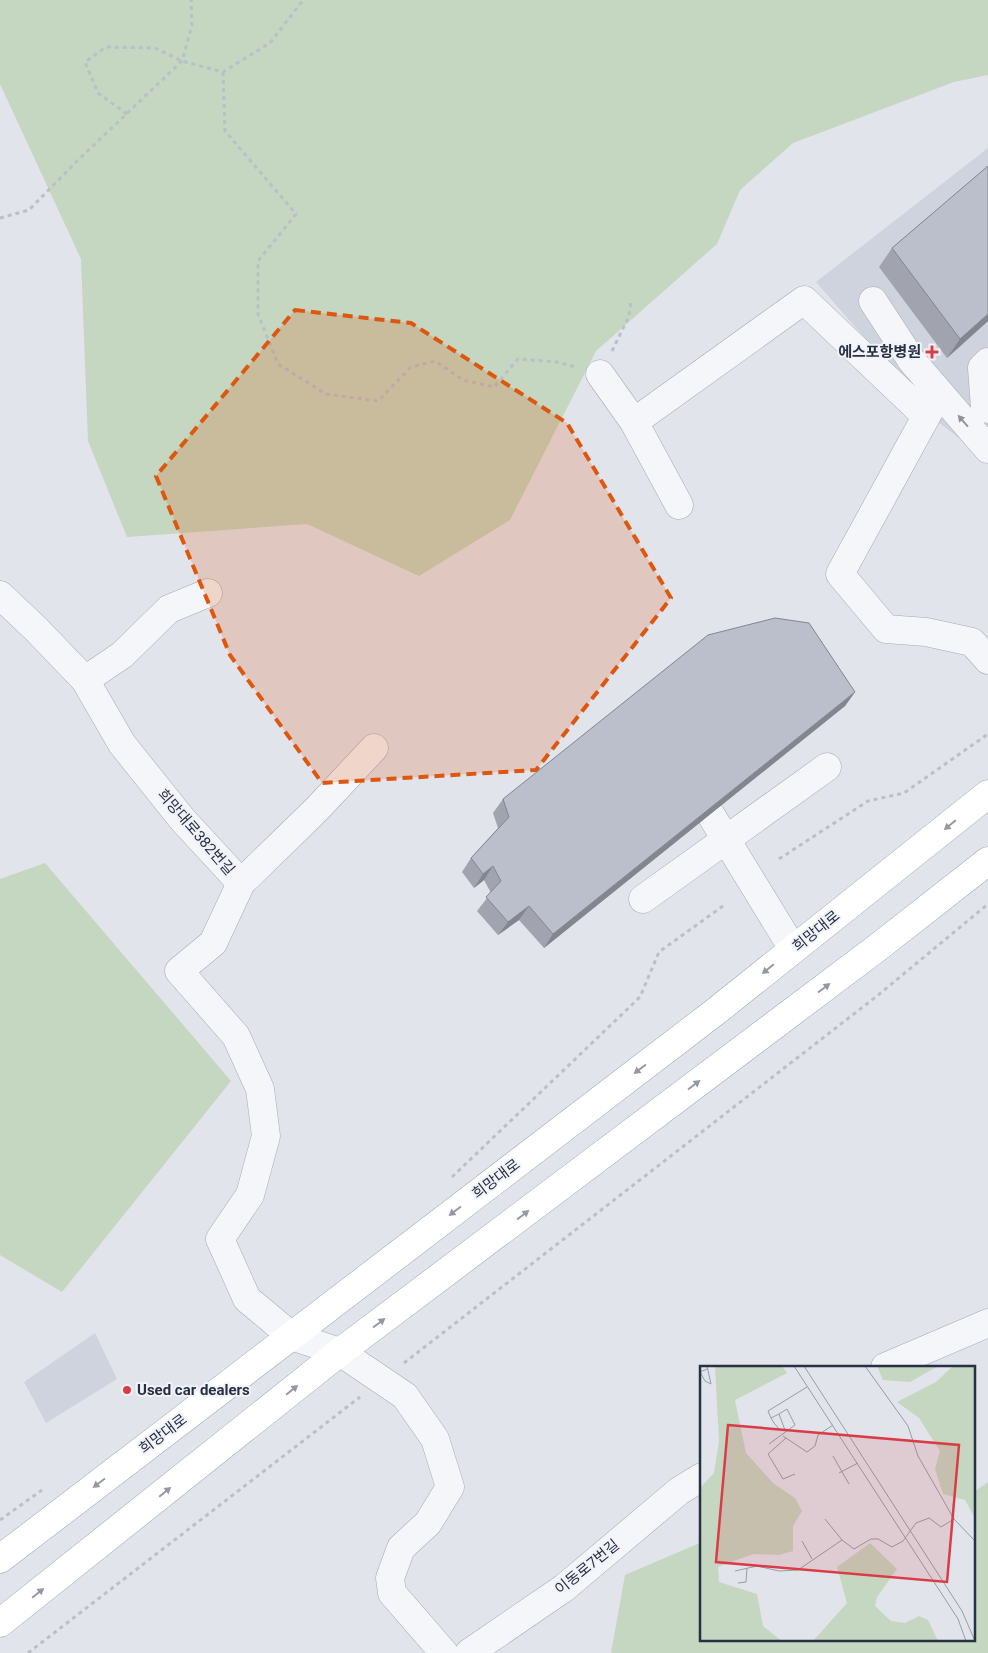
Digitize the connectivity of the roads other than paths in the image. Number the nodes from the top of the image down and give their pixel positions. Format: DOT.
graph roads {
  1 [pos="873,301"];
  2 [pos="988,362"];
  3 [pos="600,374"];
  4 [pos="932,405"];
  5 [pos="988,409"];
  6 [pos="634,422"];
  7 [pos="988,449"];
  8 [pos="679,505"];
  9 [pos="208,594"];
  10 [pos="0,595"];
  11 [pos="988,660"];
  12 [pos="85,680"];
  13 [pos="374,748"];
  14 [pos="827,767"];
  15 [pos="988,794"];
  16 [pos="710,815"];
  17 [pos="726,840"];
  18 [pos="988,862"];
  19 [pos="241,883"];
  20 [pos="643,899"];
  21 [pos="793,949"];
  22 [pos="988,1323"];
  23 [pos="291,1336"];
  24 [pos="340,1352"];
  25 [pos="887,1366"];
  26 [pos="700,1478"];
  27 [pos="0,1559"];
  28 [pos="0,1623"];
  29 [pos="444,1653"];
  30 [pos="469,1653"];
  1 -- 4 [label="street"];
  2 -- 5 [label="street"];
  3 -- 6 [label="street"];
  4 -- 6 [label="street"];
  7 -- 4 [label="street, one-way"];
  4 -- 11 [label="street"];
  6 -- 8 [label="street"];
  9 -- 12 [label="street"];
  10 -- 12 [label="street, 희망대로382번길"];
  12 -- 19 [label="street, 희망대로382번길"];
  13 -- 19 [label="street"];
  14 -- 17 [label="street"];
  15 -- 21 [label="main road, 희망대로, one-way"];
  16 -- 17 [label="street"];
  17 -- 20 [label="street"];
  17 -- 21 [label="street"];
  24 -- 18 [label="main road, one-way"];
  19 -- 23 [label="street, 희망대로382번길"];
  21 -- 23 [label="main road, 희망대로, one-way"];
  22 -- 25 [label="street"];
  23 -- 24 [label="street"];
  23 -- 27 [label="main road, 희망대로, one-way"];
  28 -- 24 [label="main road, one-way"];
  24 -- 29 [label="street"];
  26 -- 30 [label="street, 이동로7번길"];
}
